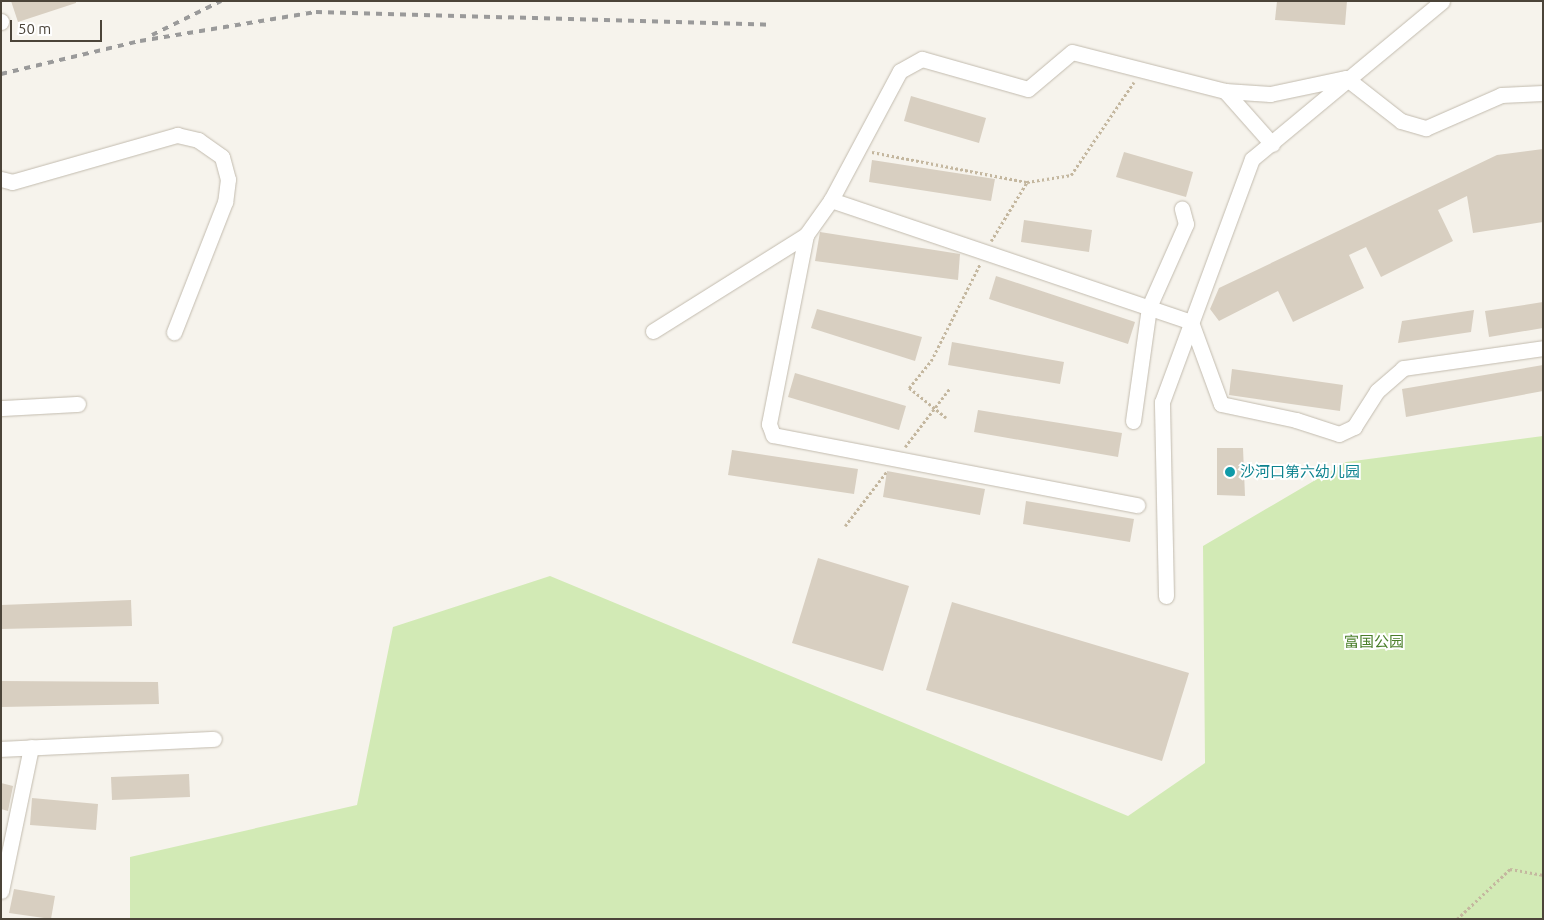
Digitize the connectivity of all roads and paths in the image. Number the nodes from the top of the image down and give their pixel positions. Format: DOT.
graph roads {
  1 [pos="1442,1"];
  2 [pos="1140,72"];
  3 [pos="1346,78"];
  4 [pos="1225,91"];
  5 [pos="1543,94"];
  6 [pos="1272,144"];
  7 [pos="858,149"];
  8 [pos="1,179"];
  9 [pos="1027,182"];
  10 [pos="831,200"];
  11 [pos="1182,209"];
  12 [pos="806,234"];
  13 [pos="984,252"];
  14 [pos="1149,307"];
  15 [pos="1191,322"];
  16 [pos="653,331"];
  17 [pos="174,332"];
  18 [pos="1543,348"];
  19 [pos="78,404"];
  20 [pos="1,408"];
  21 [pos="946,418"];
  22 [pos="1133,421"];
  23 [pos="1137,505"];
  24 [pos="1166,596"];
  25 [pos="214,739"];
  26 [pos="31,747"];
  27 [pos="1,749"];
  28 [pos="1543,875"];
  29 [pos="1,891"];
  30 [pos="1457,919"];
  1 -- 3 [label="street"];
  2 -- 4 [label="street"];
  2 -- 7 [label="street"];
  2 -- 9 [label="path"];
  3 -- 4 [label="street"];
  3 -- 5 [label="street"];
  3 -- 6 [label="street"];
  4 -- 6 [label="street"];
  6 -- 15 [label="street"];
  7 -- 9 [label="path"];
  7 -- 10 [label="street"];
  8 -- 17 [label="street"];
  9 -- 13 [label="path"];
  10 -- 12 [label="street"];
  10 -- 13 [label="street"];
  11 -- 14 [label="street"];
  12 -- 16 [label="street"];
  12 -- 23 [label="street"];
  13 -- 14 [label="street"];
  13 -- 21 [label="path"];
  14 -- 15 [label="street"];
  14 -- 22 [label="street"];
  15 -- 18 [label="street"];
  15 -- 24 [label="street"];
  19 -- 20 [label="street"];
  25 -- 26 [label="street"];
  26 -- 27 [label="street"];
  26 -- 29 [label="street"];
  28 -- 30 [label="path"];
}
